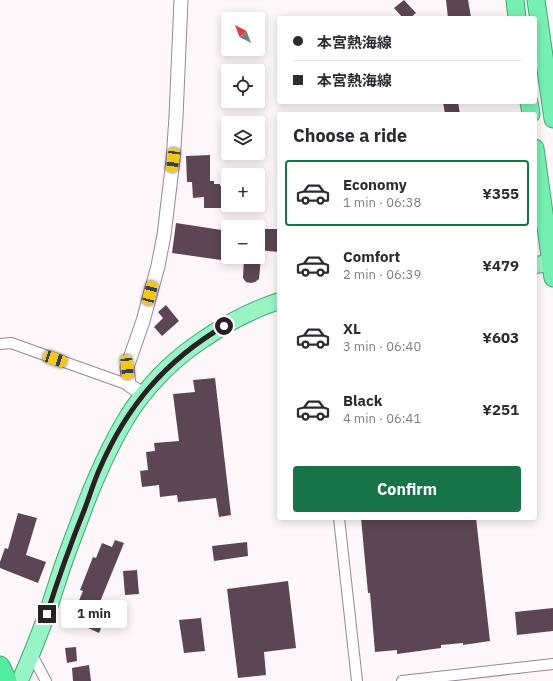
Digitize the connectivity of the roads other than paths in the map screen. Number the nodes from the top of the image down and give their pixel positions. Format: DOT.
graph roads {
  1 [pos="181,0"];
  2 [pos="515,0"];
  3 [pos="536,0"];
  4 [pos="517,16"];
  5 [pos="553,119"];
  6 [pos="537,166"];
  7 [pos="548,267"];
  8 [pos="277,302"];
  9 [pos="0,344"];
  10 [pos="129,385"];
  11 [pos="143,394"];
  12 [pos="339,520"];
  13 [pos="32,655"];
  14 [pos="553,664"];
  15 [pos="0,666"];
  16 [pos="14,678"];
  17 [pos="46,681"];
  18 [pos="357,681"];
  19 [pos="402,681"];
  1 -- 10 [label="street"];
  2 -- 4 [label="highway"];
  3 -- 5 [label="highway"];
  6 -- 7 [label="highway"];
  8 -- 11 [label="main road"];
  9 -- 10 [label="street"];
  10 -- 11 [label="street"];
  11 -- 13 [label="main road"];
  12 -- 18 [label="street"];
  13 -- 16 [label="main road"];
  13 -- 17 [label="street"];
  14 -- 19 [label="street"];
  15 -- 16 [label="highway"];
}
